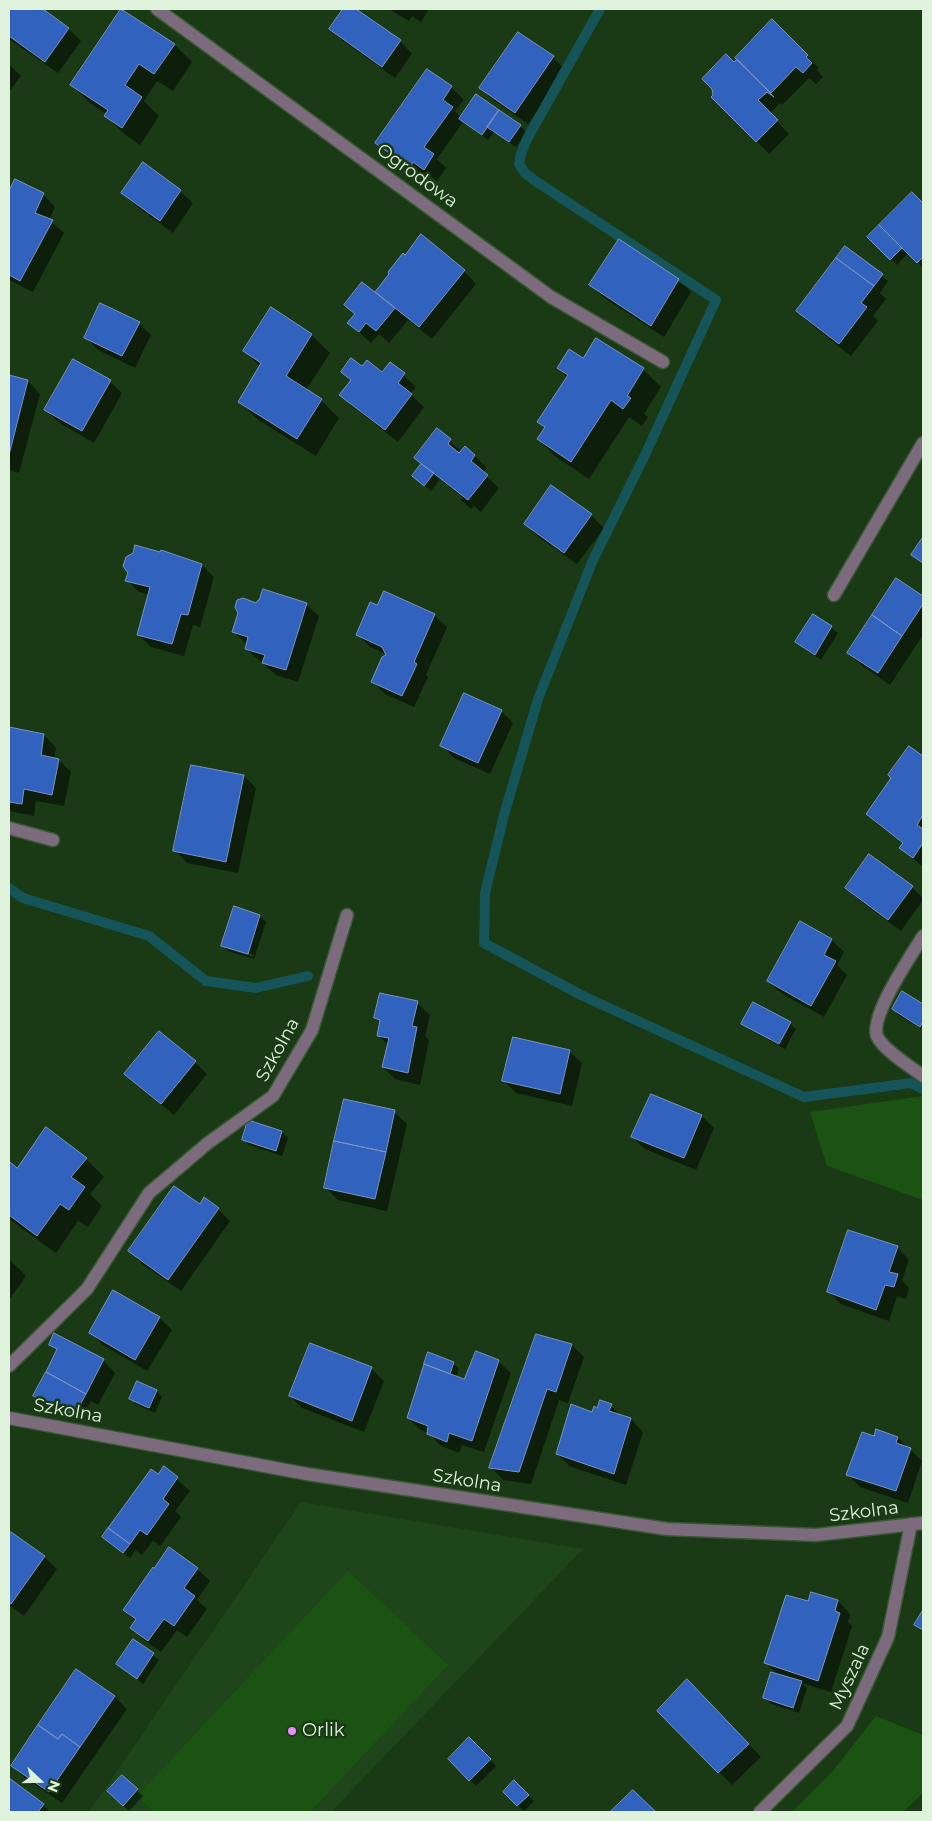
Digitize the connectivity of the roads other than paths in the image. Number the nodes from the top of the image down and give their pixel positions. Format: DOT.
graph roads {
  1 [pos="157,9"];
  2 [pos="663,362"];
  3 [pos="923,443"];
  4 [pos="834,595"];
  5 [pos="9,828"];
  6 [pos="53,840"];
  7 [pos="347,915"];
  8 [pos="923,936"];
  9 [pos="923,1076"];
  10 [pos="9,1366"];
  11 [pos="9,1418"];
  12 [pos="917,1523"];
  13 [pos="760,1812"];
  1 -- 2 [label="street, Ogrodowa"];
  3 -- 4 [label="street"];
  5 -- 6 [label="street"];
  7 -- 10 [label="street, Szkolna"];
  8 -- 9 [label="street"];
  11 -- 12 [label="street, Szkolna"];
  12 -- 13 [label="street, Myszala"];
}
